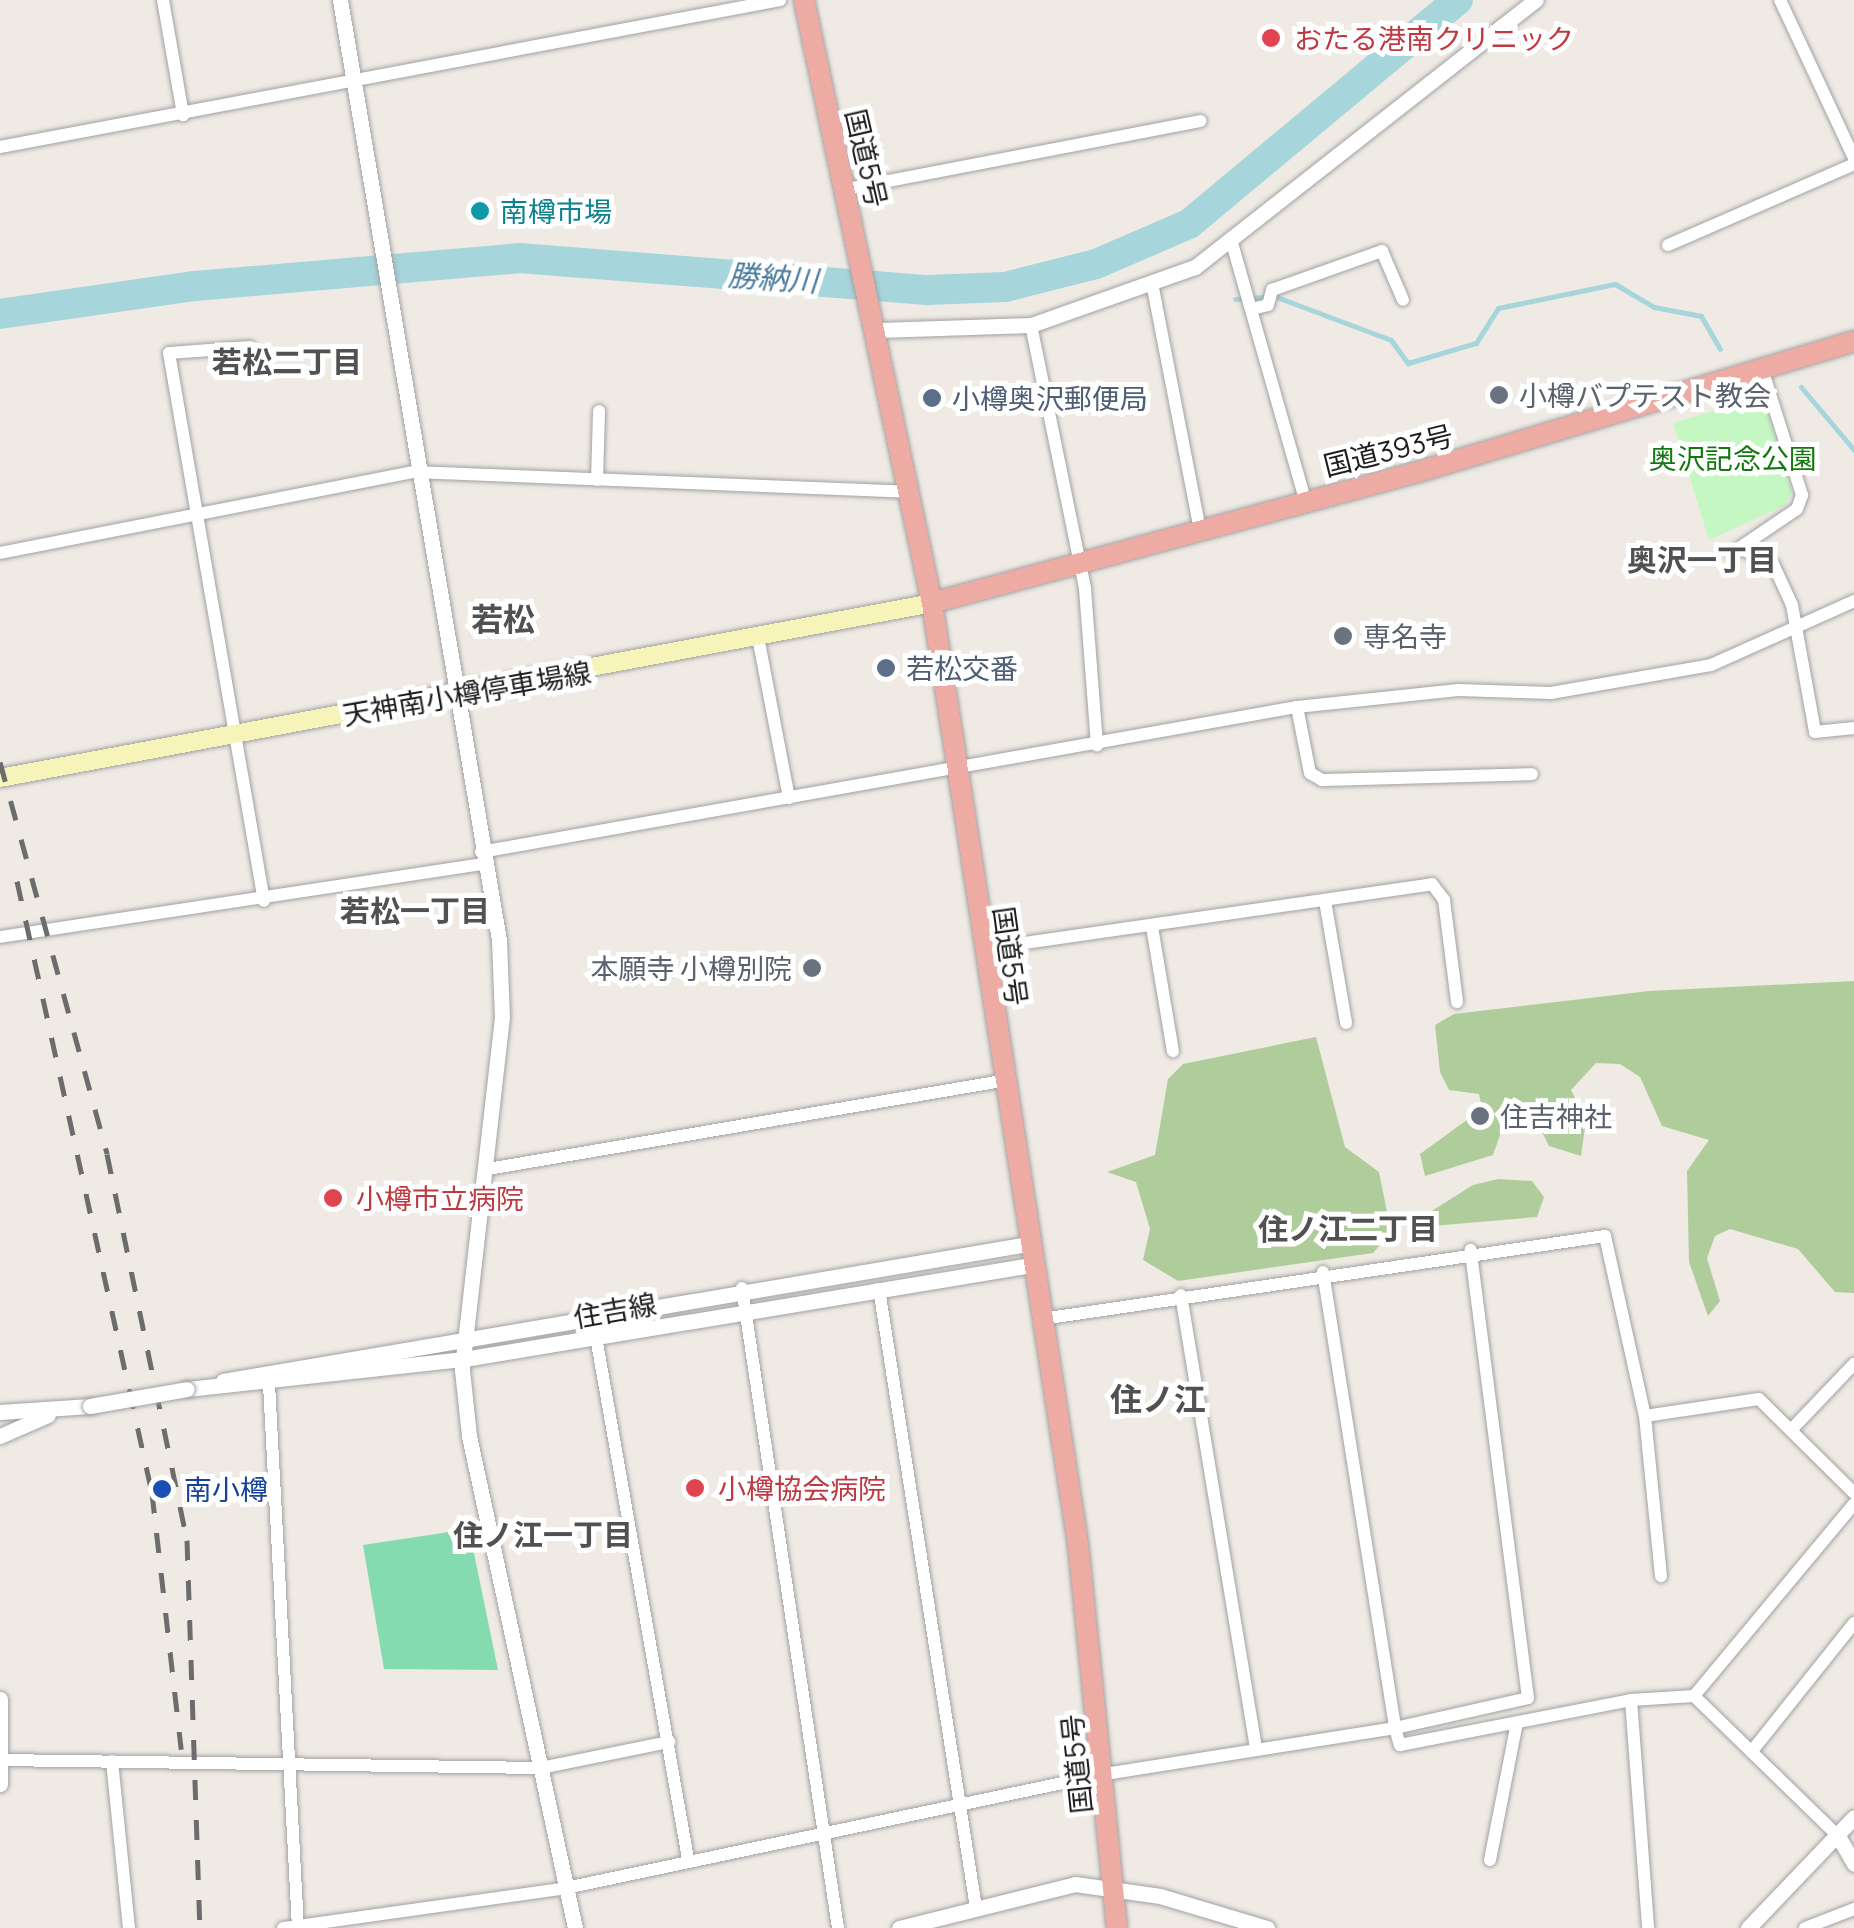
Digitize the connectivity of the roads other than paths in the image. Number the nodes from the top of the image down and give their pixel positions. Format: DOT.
graph roads {
  1 [pos="163,0"];
  2 [pos="340,0"];
  3 [pos="780,0"];
  4 [pos="804,0"];
  5 [pos="1536,0"];
  6 [pos="1780,0"];
  7 [pos="356,87"];
  8 [pos="183,115"];
  9 [pos="1201,121"];
  10 [pos="0,148"];
  11 [pos="1854,161"];
  12 [pos="846,190"];
  13 [pos="1232,242"];
  14 [pos="1668,245"];
  15 [pos="1152,284"];
  16 [pos="1404,300"];
  17 [pos="1252,308"];
  18 [pos="1031,324"];
  19 [pos="878,330"];
  20 [pos="1854,341"];
  21 [pos="250,347"];
  22 [pos="1763,372"];
  23 [pos="599,411"];
  24 [pos="414,472"];
  25 [pos="597,480"];
  26 [pos="908,492"];
  27 [pos="1305,499"];
  28 [pos="192,517"];
  29 [pos="1200,529"];
  30 [pos="0,553"];
  31 [pos="1080,561"];
  32 [pos="1854,600"];
  33 [pos="932,603"];
  34 [pos="1797,630"];
  35 [pos="758,637"];
  36 [pos="455,695"];
  37 [pos="1297,708"];
  38 [pos="1854,728"];
  39 [pos="235,734"];
  40 [pos="1098,746"];
  41 [pos="956,769"];
  42 [pos="1532,774"];
  43 [pos="0,778"];
  44 [pos="789,798"];
  45 [pos="482,858"];
  46 [pos="1324,900"];
  47 [pos="264,901"];
  48 [pos="1152,927"];
  49 [pos="0,937"];
  50 [pos="983,949"];
  51 [pos="1457,1002"];
  52 [pos="1346,1023"];
  53 [pos="1173,1051"];
  54 [pos="1002,1081"];
  55 [pos="488,1170"];
  56 [pos="1471,1250"];
  57 [pos="1029,1254"];
  58 [pos="1323,1272"];
  59 [pos="742,1288"];
  60 [pos="880,1289"];
  61 [pos="1181,1294"];
  62 [pos="745,1313"];
  63 [pos="1042,1319"];
  64 [pos="472,1334"];
  65 [pos="596,1337"];
  66 [pos="464,1359"];
  67 [pos="1854,1364"];
  68 [pos="269,1384"];
  69 [pos="196,1388"];
  70 [pos="0,1412"];
  71 [pos="52,1413"];
  72 [pos="1645,1416"];
  73 [pos="1792,1429"];
  74 [pos="0,1436"];
  75 [pos="1854,1492"];
  76 [pos="1854,1504"];
  77 [pos="1662,1576"];
  78 [pos="1854,1623"];
  79 [pos="1694,1696"];
  80 [pos="0,1698"];
  81 [pos="1631,1700"];
  82 [pos="1516,1727"];
  83 [pos="1395,1728"];
  84 [pos="670,1742"];
  85 [pos="1256,1750"];
  86 [pos="1752,1751"];
  87 [pos="0,1760"];
  88 [pos="112,1760"];
  89 [pos="291,1763"];
  90 [pos="541,1768"];
  91 [pos="1105,1774"];
  92 [pos="0,1784"];
  93 [pos="958,1806"];
  94 [pos="1854,1817"];
  95 [pos="828,1831"];
  96 [pos="1838,1836"];
  97 [pos="688,1859"];
  98 [pos="1490,1860"];
  99 [pos="1854,1864"];
  100 [pos="1116,1887"];
  101 [pos="566,1888"];
  102 [pos="976,1908"];
  103 [pos="1854,1909"];
  104 [pos="129,1928"];
  105 [pos="293,1928"];
  106 [pos="575,1928"];
  107 [pos="838,1928"];
  108 [pos="899,1928"];
  109 [pos="1117,1928"];
  110 [pos="1267,1928"];
  111 [pos="1648,1928"];
  112 [pos="1748,1928"];
  113 [pos="1804,1928"];
  1 -- 8 [label="street"];
  2 -- 7 [label="street"];
  3 -- 7 [label="street"];
  4 -- 12 [label="highway, 国道5号"];
  5 -- 13 [label="street"];
  6 -- 11 [label="street"];
  7 -- 8 [label="street"];
  7 -- 24 [label="street"];
  8 -- 10 [label="street"];
  9 -- 12 [label="street"];
  11 -- 14 [label="street"];
  12 -- 19 [label="highway, 国道5号"];
  13 -- 15 [label="street"];
  13 -- 17 [label="street"];
  15 -- 18 [label="street"];
  15 -- 29 [label="street"];
  16 -- 17 [label="street"];
  17 -- 27 [label="street"];
  18 -- 19 [label="street"];
  18 -- 31 [label="street"];
  19 -- 26 [label="highway, 国道5号"];
  20 -- 22 [label="highway, 国道393号"];
  21 -- 28 [label="street"];
  22 -- 27 [label="highway, 国道393号"];
  22 -- 34 [label="street"];
  23 -- 25 [label="street"];
  24 -- 25 [label="street"];
  24 -- 28 [label="street"];
  24 -- 36 [label="street"];
  25 -- 26 [label="street"];
  26 -- 33 [label="highway, 国道5号"];
  27 -- 29 [label="highway, 国道393号"];
  28 -- 30 [label="street"];
  28 -- 39 [label="street"];
  29 -- 31 [label="highway, 国道393号"];
  31 -- 33 [label="highway, 国道393号"];
  31 -- 40 [label="street"];
  32 -- 34 [label="street"];
  33 -- 35 [label="main road, 天神南小樽停車場線"];
  33 -- 41 [label="highway, 国道5号"];
  34 -- 37 [label="street"];
  34 -- 38 [label="street"];
  35 -- 36 [label="main road, 天神南小樽停車場線"];
  35 -- 44 [label="street"];
  36 -- 39 [label="main road, 天神南小樽停車場線"];
  36 -- 45 [label="street"];
  37 -- 40 [label="street"];
  37 -- 42 [label="street"];
  39 -- 43 [label="main road, 天神南小樽停車場線"];
  39 -- 47 [label="street"];
  40 -- 41 [label="street"];
  41 -- 44 [label="street"];
  41 -- 50 [label="highway, 国道5号"];
  44 -- 45 [label="street"];
  45 -- 47 [label="street"];
  45 -- 55 [label="street"];
  46 -- 48 [label="street"];
  46 -- 51 [label="street"];
  46 -- 52 [label="street"];
  47 -- 49 [label="street"];
  48 -- 50 [label="street"];
  48 -- 53 [label="street"];
  50 -- 54 [label="highway, 国道5号"];
  54 -- 55 [label="street"];
  54 -- 57 [label="highway, 国道5号"];
  55 -- 64 [label="street"];
  56 -- 58 [label="street"];
  56 -- 72 [label="street"];
  56 -- 83 [label="street"];
  57 -- 59 [label="street, 住吉線"];
  57 -- 60 [label="street, 住吉線"];
  57 -- 63 [label="highway, 国道5号"];
  58 -- 61 [label="street"];
  58 -- 83 [label="street"];
  59 -- 62 [label="street"];
  59 -- 64 [label="street, 住吉線"];
  60 -- 62 [label="street, 住吉線"];
  60 -- 93 [label="street"];
  61 -- 63 [label="street"];
  61 -- 85 [label="street"];
  62 -- 65 [label="street, 住吉線"];
  62 -- 95 [label="street"];
  63 -- 91 [label="highway, 国道5号"];
  64 -- 66 [label="street"];
  64 -- 69 [label="street, 住吉線"];
  65 -- 66 [label="street, 住吉線"];
  65 -- 84 [label="street"];
  66 -- 68 [label="street, 住吉線"];
  66 -- 90 [label="street"];
  67 -- 73 [label="street"];
  68 -- 69 [label="street, 住吉線"];
  68 -- 89 [label="street"];
  69 -- 71 [label="street, 住吉線, bridge"];
  70 -- 71 [label="street, 住吉線"];
  71 -- 74 [label="street, 住吉線"];
  72 -- 73 [label="street"];
  72 -- 77 [label="street"];
  73 -- 75 [label="street"];
  76 -- 79 [label="street"];
  78 -- 86 [label="street"];
  79 -- 81 [label="street"];
  79 -- 86 [label="street"];
  80 -- 87 [label="street"];
  81 -- 82 [label="street"];
  81 -- 111 [label="street"];
  82 -- 83 [label="street"];
  82 -- 98 [label="street"];
  83 -- 85 [label="street"];
  84 -- 90 [label="street"];
  84 -- 97 [label="street"];
  85 -- 91 [label="street"];
  86 -- 96 [label="street"];
  87 -- 88 [label="street"];
  87 -- 92 [label="street"];
  88 -- 89 [label="street"];
  88 -- 104 [label="street"];
  89 -- 90 [label="street"];
  89 -- 105 [label="street"];
  90 -- 101 [label="street"];
  91 -- 93 [label="street"];
  91 -- 100 [label="highway, 国道5号"];
  93 -- 95 [label="street"];
  93 -- 102 [label="street"];
  94 -- 96 [label="street"];
  95 -- 97 [label="street"];
  95 -- 107 [label="street"];
  96 -- 99 [label="street"];
  96 -- 112 [label="street"];
  97 -- 101 [label="street"];
  100 -- 102 [label="street"];
  100 -- 109 [label="highway, 国道5号"];
  100 -- 110 [label="street"];
  101 -- 105 [label="street"];
  101 -- 106 [label="street"];
  102 -- 108 [label="street"];
  103 -- 113 [label="street"];
}
